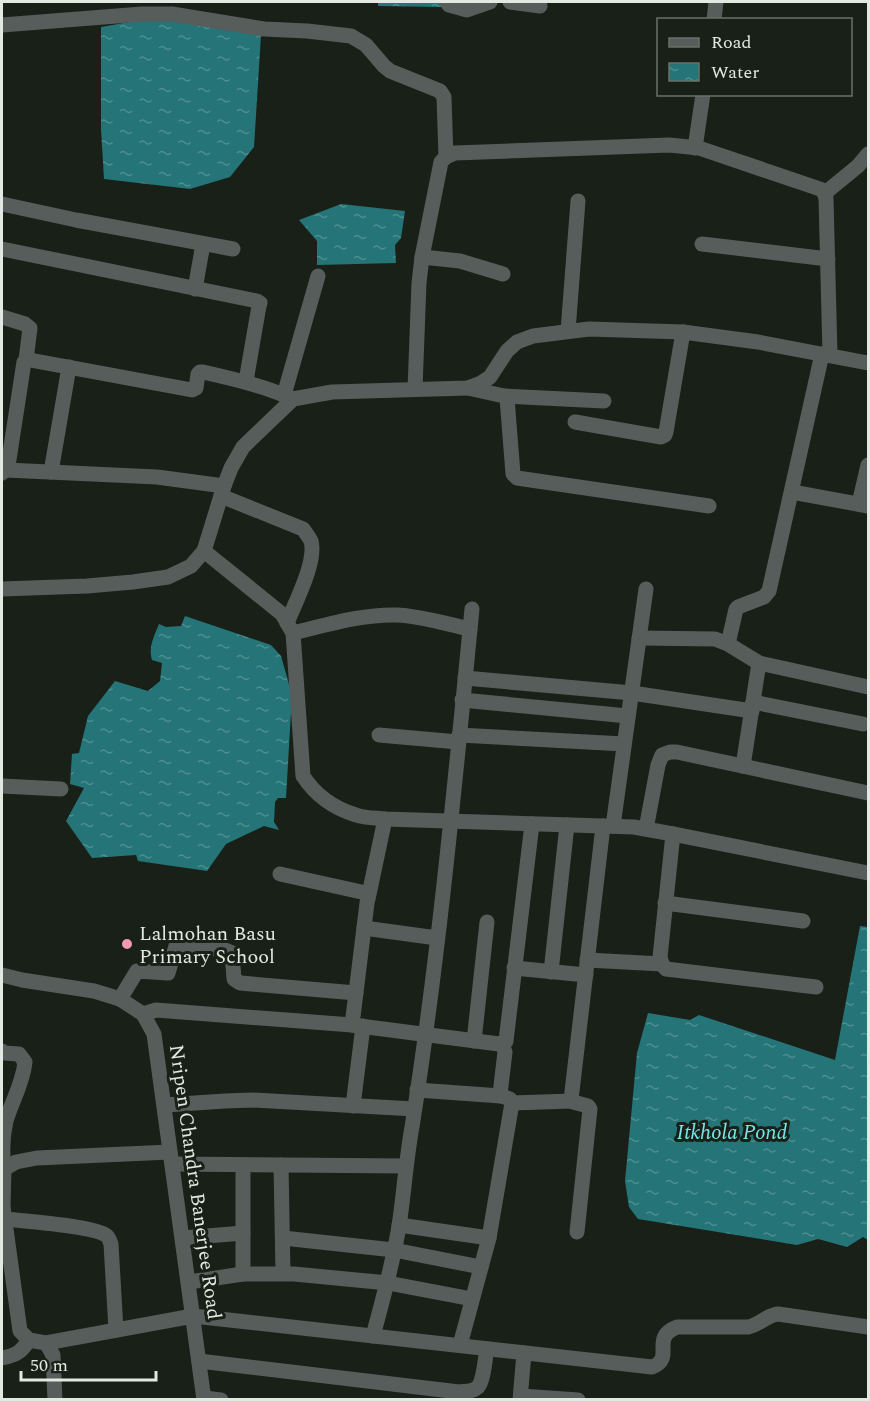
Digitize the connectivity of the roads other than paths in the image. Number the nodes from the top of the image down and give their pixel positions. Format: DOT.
graph roads {
  1 [pos="447,2"];
  2 [pos="490,2"];
  3 [pos="510,2"];
  4 [pos="716,2"];
  5 [pos="540,6"];
  6 [pos="111,9"];
  7 [pos="714,18"];
  8 [pos="2,26"];
  9 [pos="703,96"];
  10 [pos="695,148"];
  11 [pos="868,154"];
  12 [pos="446,157"];
  13 [pos="825,193"];
  14 [pos="578,201"];
  15 [pos="2,204"];
  16 [pos="2,220"];
  17 [pos="203,244"];
  18 [pos="702,244"];
  19 [pos="2,249"];
  20 [pos="233,249"];
  21 [pos="423,257"];
  22 [pos="828,259"];
  23 [pos="503,274"];
  24 [pos="318,276"];
  25 [pos="195,289"];
  26 [pos="2,317"];
  27 [pos="568,331"];
  28 [pos="683,332"];
  29 [pos="826,355"];
  30 [pos="26,360"];
  31 [pos="868,363"];
  32 [pos="69,367"];
  33 [pos="246,381"];
  34 [pos="468,388"];
  35 [pos="415,390"];
  36 [pos="504,396"];
  37 [pos="289,397"];
  38 [pos="604,401"];
  39 [pos="574,422"];
  40 [pos="868,465"];
  41 [pos="4,471"];
  42 [pos="51,472"];
  43 [pos="222,491"];
  44 [pos="792,492"];
  45 [pos="864,505"];
  46 [pos="709,506"];
  47 [pos="204,551"];
  48 [pos="2,589"];
  49 [pos="646,589"];
  50 [pos="472,609"];
  51 [pos="290,628"];
  52 [pos="470,629"];
  53 [pos="639,638"];
  54 [pos="728,644"];
  55 [pos="759,663"];
  56 [pos="465,678"];
  57 [pos="868,687"];
  58 [pos="632,693"];
  59 [pos="462,700"];
  60 [pos="752,706"];
  61 [pos="628,716"];
  62 [pos="863,724"];
  63 [pos="379,735"];
  64 [pos="458,738"];
  65 [pos="624,744"];
  66 [pos="743,766"];
  67 [pos="2,786"];
  68 [pos="61,789"];
  69 [pos="868,793"];
  70 [pos="385,819"];
  71 [pos="450,821"];
  72 [pos="532,824"];
  73 [pos="567,825"];
  74 [pos="608,826"];
  75 [pos="646,829"];
  76 [pos="673,834"];
  77 [pos="868,873"];
  78 [pos="280,874"];
  79 [pos="368,899"];
  80 [pos="666,903"];
  81 [pos="803,921"];
  82 [pos="487,922"];
  83 [pos="364,928"];
  84 [pos="437,938"];
  85 [pos="662,964"];
  86 [pos="514,968"];
  87 [pos="586,968"];
  88 [pos="551,972"];
  89 [pos="2,975"];
  90 [pos="816,987"];
  91 [pos="356,993"];
  92 [pos="120,999"];
  93 [pos="143,1014"];
  94 [pos="358,1026"];
  95 [pos="426,1035"];
  96 [pos="474,1041"];
  97 [pos="502,1043"];
  98 [pos="2,1051"];
  99 [pos="417,1090"];
  100 [pos="506,1100"];
  101 [pos="572,1101"];
  102 [pos="7,1103"];
  103 [pos="165,1105"];
  104 [pos="353,1106"];
  105 [pos="414,1109"];
  106 [pos="2,1153"];
  107 [pos="171,1158"];
  108 [pos="243,1165"];
  109 [pos="281,1165"];
  110 [pos="405,1166"];
  111 [pos="3,1179"];
  112 [pos="3,1212"];
  113 [pos="399,1225"];
  114 [pos="578,1232"];
  115 [pos="243,1233"];
  116 [pos="183,1238"];
  117 [pos="283,1238"];
  118 [pos="489,1238"];
  119 [pos="394,1250"];
  120 [pos="481,1267"];
  121 [pos="243,1274"];
  122 [pos="283,1274"];
  123 [pos="189,1282"];
  124 [pos="388,1283"];
  125 [pos="472,1299"];
  126 [pos="193,1316"];
  127 [pos="868,1327"];
  128 [pos="116,1330"];
  129 [pos="373,1336"];
  130 [pos="29,1340"];
  131 [pos="46,1343"];
  132 [pos="460,1345"];
  133 [pos="487,1349"];
  134 [pos="524,1353"];
  135 [pos="2,1358"];
  136 [pos="199,1361"];
  137 [pos="521,1398"];
  138 [pos="204,1399"];
  139 [pos="55,1400"];
  140 [pos="221,1400"];
  141 [pos="578,1400"];
  1 -- 2 [label="street"];
  3 -- 5 [label="street"];
  4 -- 7 [label="street"];
  6 -- 8 [label="street"];
  6 -- 12 [label="street"];
  9 -- 10 [label="street"];
  10 -- 12 [label="street"];
  10 -- 13 [label="street"];
  11 -- 13 [label="street"];
  12 -- 21 [label="street"];
  13 -- 22 [label="street"];
  14 -- 27 [label="street"];
  15 -- 16 [label="street"];
  15 -- 17 [label="street"];
  17 -- 20 [label="street"];
  17 -- 25 [label="street"];
  18 -- 22 [label="street"];
  19 -- 25 [label="street"];
  21 -- 23 [label="street"];
  21 -- 35 [label="street"];
  22 -- 29 [label="street"];
  24 -- 37 [label="street"];
  25 -- 33 [label="street"];
  26 -- 30 [label="street"];
  27 -- 28 [label="street"];
  27 -- 34 [label="street"];
  28 -- 29 [label="street"];
  28 -- 39 [label="street"];
  29 -- 31 [label="street"];
  29 -- 44 [label="street"];
  30 -- 32 [label="street"];
  30 -- 41 [label="street"];
  32 -- 33 [label="street"];
  32 -- 42 [label="street"];
  33 -- 37 [label="street"];
  34 -- 35 [label="street"];
  34 -- 36 [label="street"];
  35 -- 37 [label="street"];
  36 -- 38 [label="street"];
  36 -- 46 [label="street"];
  37 -- 43 [label="street"];
  40 -- 45 [label="street"];
  41 -- 42 [label="street"];
  42 -- 43 [label="street"];
  43 -- 47 [label="street"];
  43 -- 51 [label="street"];
  44 -- 45 [label="street"];
  44 -- 54 [label="street"];
  47 -- 48 [label="street"];
  47 -- 51 [label="street"];
  49 -- 53 [label="street"];
  50 -- 52 [label="street"];
  51 -- 52 [label="street"];
  51 -- 70 [label="street"];
  52 -- 56 [label="street"];
  53 -- 54 [label="street"];
  53 -- 58 [label="street"];
  54 -- 55 [label="street"];
  55 -- 57 [label="street"];
  55 -- 60 [label="street"];
  56 -- 58 [label="street"];
  56 -- 59 [label="street"];
  58 -- 60 [label="street"];
  58 -- 61 [label="street"];
  59 -- 61 [label="street"];
  59 -- 64 [label="street"];
  60 -- 62 [label="street"];
  60 -- 66 [label="street"];
  61 -- 65 [label="street"];
  63 -- 64 [label="street"];
  64 -- 65 [label="street"];
  64 -- 71 [label="street"];
  65 -- 74 [label="street"];
  66 -- 69 [label="street"];
  66 -- 75 [label="street"];
  67 -- 68 [label="street"];
  70 -- 71 [label="street"];
  70 -- 79 [label="street"];
  71 -- 72 [label="street"];
  71 -- 84 [label="street"];
  72 -- 73 [label="street"];
  72 -- 86 [label="street"];
  73 -- 74 [label="street"];
  73 -- 88 [label="street"];
  74 -- 75 [label="street"];
  74 -- 87 [label="street"];
  75 -- 76 [label="street"];
  76 -- 77 [label="street"];
  76 -- 80 [label="street"];
  78 -- 79 [label="street"];
  79 -- 83 [label="street"];
  80 -- 81 [label="street"];
  80 -- 85 [label="street"];
  82 -- 96 [label="street"];
  83 -- 84 [label="street"];
  83 -- 91 [label="street"];
  84 -- 95 [label="street"];
  85 -- 87 [label="street"];
  85 -- 90 [label="street"];
  86 -- 88 [label="street"];
  86 -- 97 [label="street"];
  87 -- 88 [label="street"];
  87 -- 101 [label="street"];
  89 -- 92 [label="street"];
  91 -- 92 [label="street"];
  91 -- 94 [label="street"];
  92 -- 93 [label="street"];
  93 -- 94 [label="street"];
  93 -- 103 [label="street, Nripen Chandra Banerjee Road"];
  94 -- 95 [label="street"];
  94 -- 104 [label="street"];
  95 -- 96 [label="street"];
  95 -- 99 [label="street"];
  96 -- 97 [label="street"];
  97 -- 100 [label="street"];
  98 -- 102 [label="street"];
  99 -- 100 [label="street"];
  99 -- 105 [label="street"];
  100 -- 101 [label="street"];
  100 -- 118 [label="street"];
  101 -- 114 [label="street"];
  102 -- 106 [label="street"];
  103 -- 104 [label="street"];
  103 -- 107 [label="street, Nripen Chandra Banerjee Road"];
  104 -- 105 [label="street"];
  105 -- 110 [label="street"];
  106 -- 111 [label="street"];
  107 -- 108 [label="street"];
  107 -- 111 [label="street"];
  107 -- 116 [label="street, Nripen Chandra Banerjee Road"];
  108 -- 109 [label="street"];
  108 -- 115 [label="street"];
  109 -- 110 [label="street"];
  109 -- 117 [label="street"];
  110 -- 113 [label="street"];
  111 -- 112 [label="street"];
  112 -- 128 [label="street"];
  112 -- 130 [label="street"];
  113 -- 118 [label="street"];
  113 -- 119 [label="street"];
  115 -- 116 [label="street"];
  115 -- 121 [label="street"];
  116 -- 123 [label="street, Nripen Chandra Banerjee Road"];
  117 -- 119 [label="street"];
  117 -- 122 [label="street"];
  118 -- 120 [label="street"];
  119 -- 120 [label="street"];
  119 -- 124 [label="street"];
  120 -- 125 [label="street"];
  121 -- 122 [label="street"];
  121 -- 123 [label="street"];
  122 -- 124 [label="street"];
  123 -- 126 [label="street, Nripen Chandra Banerjee Road"];
  124 -- 125 [label="street"];
  124 -- 129 [label="street"];
  125 -- 132 [label="street"];
  126 -- 128 [label="street"];
  126 -- 129 [label="street"];
  126 -- 136 [label="street, Nripen Chandra Banerjee Road"];
  127 -- 134 [label="street"];
  128 -- 131 [label="street"];
  129 -- 132 [label="street"];
  130 -- 131 [label="street"];
  130 -- 135 [label="street"];
  131 -- 139 [label="street"];
  132 -- 133 [label="street"];
  133 -- 134 [label="street"];
  133 -- 136 [label="street"];
  134 -- 137 [label="street"];
  136 -- 138 [label="street, Nripen Chandra Banerjee Road"];
  137 -- 141 [label="street"];
  138 -- 140 [label="street"];
}
